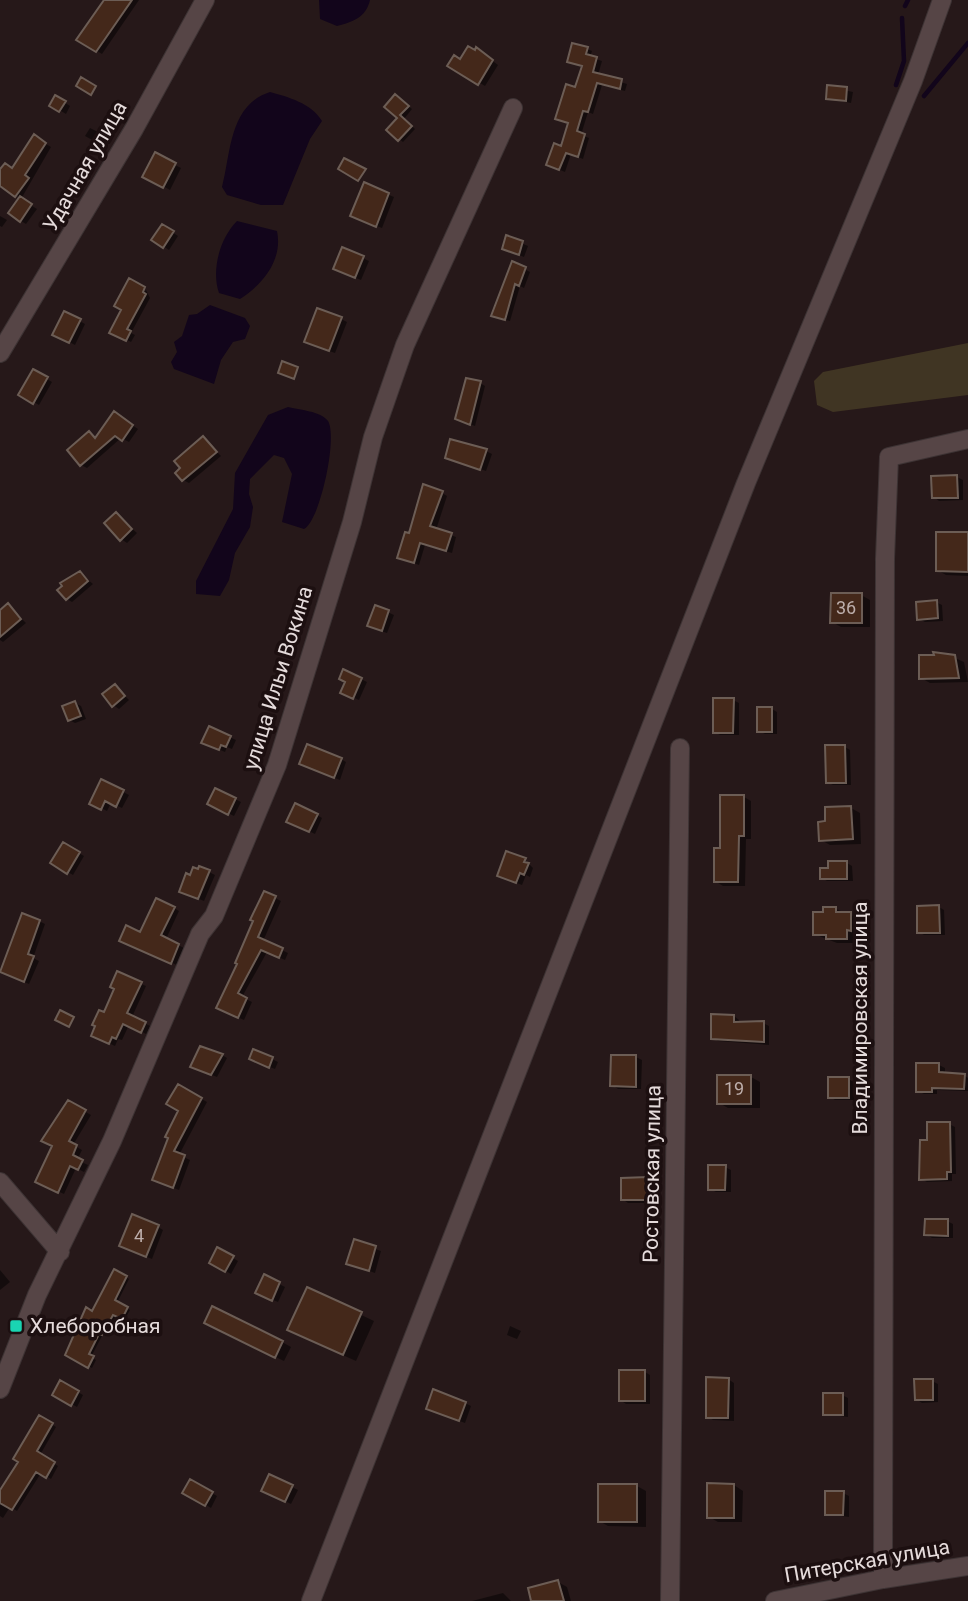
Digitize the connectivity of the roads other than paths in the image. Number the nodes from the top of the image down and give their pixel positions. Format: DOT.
graph roads {
  1 [pos="205,0"];
  2 [pos="942,0"];
  3 [pos="513,108"];
  4 [pos="0,353"];
  5 [pos="968,439"];
  6 [pos="680,748"];
  7 [pos="0,1182"];
  8 [pos="60,1252"];
  9 [pos="0,1389"];
  10 [pos="968,1566"];
  11 [pos="883,1579"];
  12 [pos="311,1601"];
  13 [pos="670,1601"];
  14 [pos="775,1601"];
  1 -- 4 [label="street, Удачная улица"];
  2 -- 12 [label="street"];
  3 -- 8 [label="street, улица Ильи Вокина"];
  5 -- 11 [label="street, Владимировская улица"];
  6 -- 13 [label="street, Ростовская улица"];
  7 -- 8 [label="street"];
  8 -- 9 [label="street, улица Ильи Вокина"];
  10 -- 11 [label="street, Питерская улица"];
  11 -- 14 [label="street, Питерская улица"];
}
